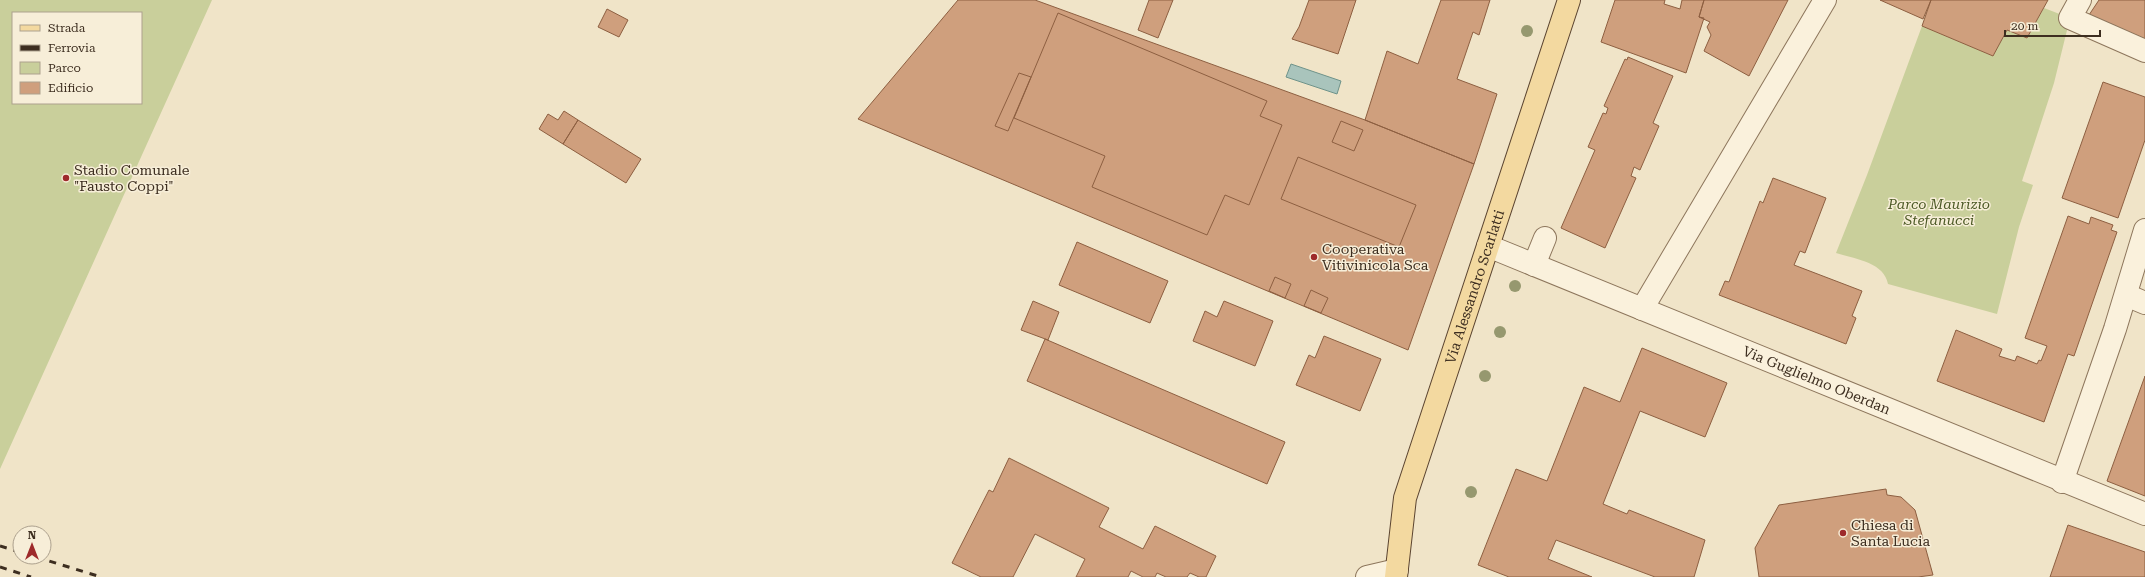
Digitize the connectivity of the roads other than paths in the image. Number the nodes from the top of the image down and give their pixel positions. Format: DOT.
graph roads {
  1 [pos="1569,0"];
  2 [pos="1825,0"];
  3 [pos="2080,0"];
  4 [pos="2145,51"];
  5 [pos="2145,230"];
  6 [pos="1545,238"];
  7 [pos="1488,246"];
  8 [pos="1534,265"];
  9 [pos="2136,299"];
  10 [pos="1642,309"];
  11 [pos="2062,482"];
  12 [pos="2145,514"];
  13 [pos="1396,574"];
  14 [pos="1368,577"];
  1 -- 7 [label="main road, Via Alessandro Scarlatti"];
  2 -- 10 [label="street"];
  3 -- 4 [label="street"];
  5 -- 9 [label="street"];
  6 -- 8 [label="street"];
  7 -- 8 [label="street, Via Guglielmo Oberdan"];
  7 -- 13 [label="main road, Via Alessandro Scarlatti"];
  8 -- 10 [label="street, Via Guglielmo Oberdan"];
  9 -- 11 [label="street"];
  10 -- 11 [label="street, Via Guglielmo Oberdan"];
  11 -- 12 [label="street, Via Guglielmo Oberdan"];
  13 -- 14 [label="street"];
}
